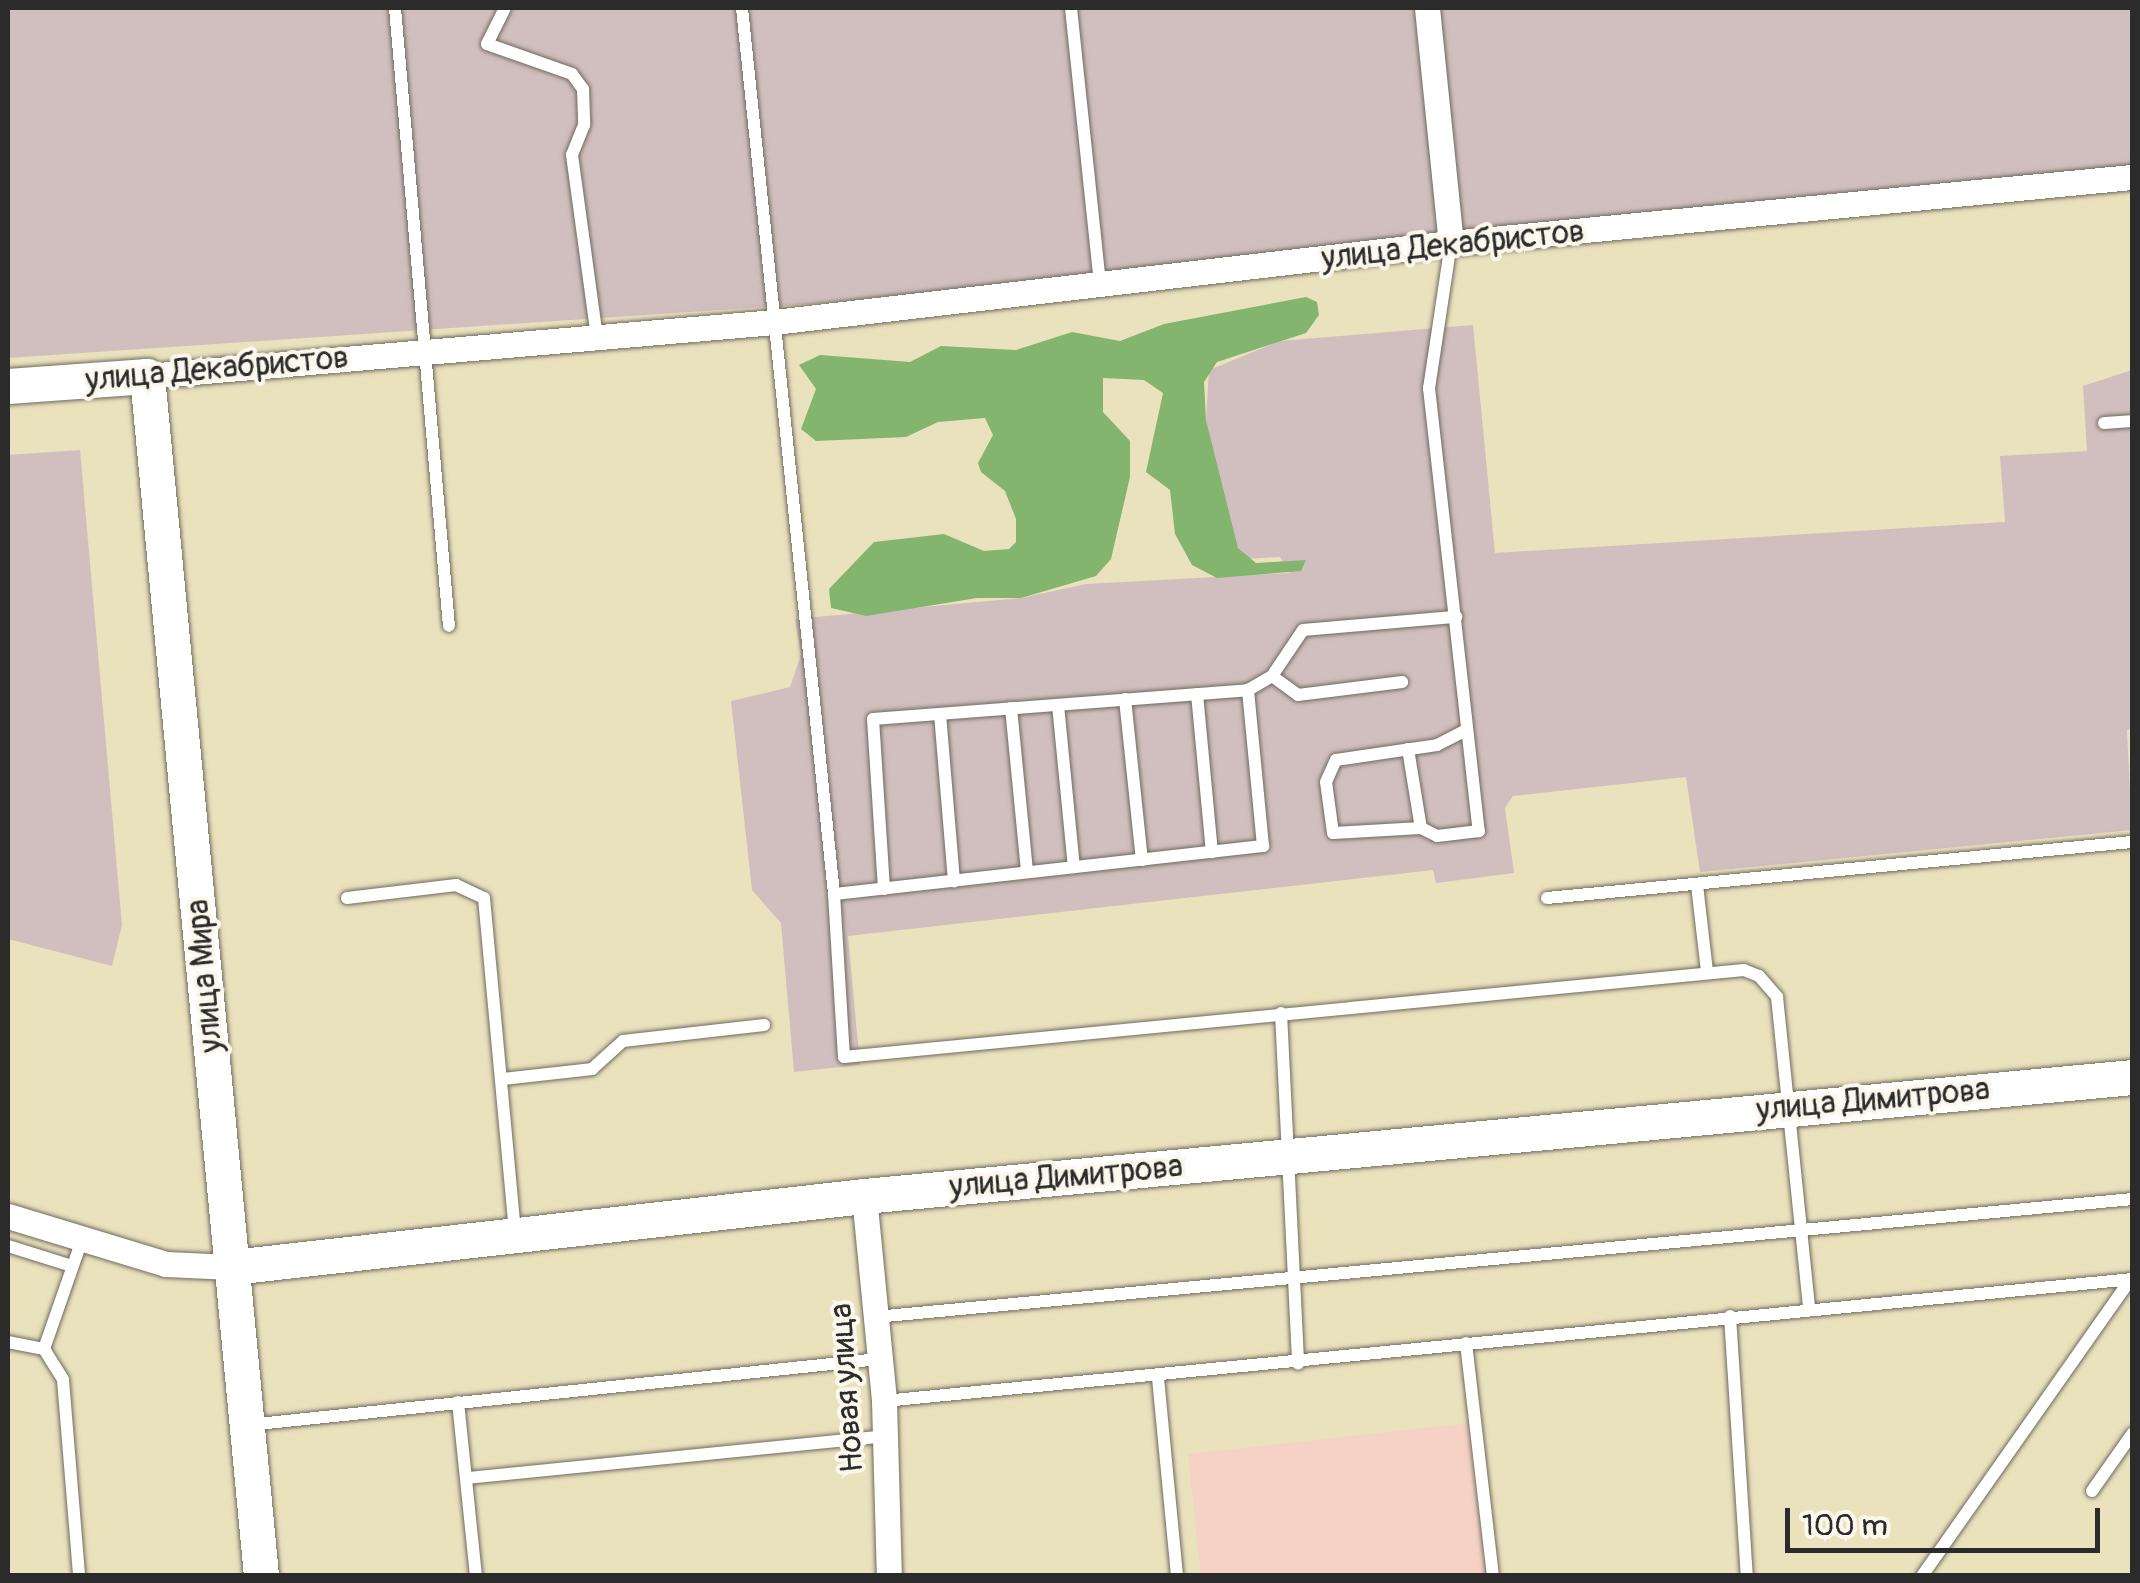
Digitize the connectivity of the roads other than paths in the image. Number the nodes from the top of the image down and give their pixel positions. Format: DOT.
graph roads {
  1 [pos="396,8"];
  2 [pos="505,8"];
  3 [pos="742,8"];
  4 [pos="1071,8"];
  5 [pos="1427,8"];
  6 [pos="2132,177"];
  7 [pos="1451,243"];
  8 [pos="1100,286"];
  9 [pos="774,322"];
  10 [pos="597,337"];
  11 [pos="427,350"];
  12 [pos="147,376"];
  13 [pos="8,386"];
  14 [pos="2132,421"];
  15 [pos="2104,423"];
  16 [pos="1456,616"];
  17 [pos="450,626"];
  18 [pos="1272,676"];
  19 [pos="1402,682"];
  20 [pos="1248,690"];
  21 [pos="1197,694"];
  22 [pos="1125,700"];
  23 [pos="1058,705"];
  24 [pos="1011,708"];
  25 [pos="940,714"];
  26 [pos="1464,731"];
  27 [pos="1408,749"];
  28 [pos="1421,828"];
  29 [pos="2132,842"];
  30 [pos="1212,852"];
  31 [pos="1142,860"];
  32 [pos="1074,867"];
  33 [pos="1027,872"];
  34 [pos="954,880"];
  35 [pos="1697,886"];
  36 [pos="884,889"];
  37 [pos="834,894"];
  38 [pos="347,898"];
  39 [pos="1547,898"];
  40 [pos="1707,971"];
  41 [pos="1281,1013"];
  42 [pos="764,1025"];
  43 [pos="2132,1077"];
  44 [pos="503,1079"];
  45 [pos="1786,1108"];
  46 [pos="1287,1156"];
  47 [pos="864,1196"];
  48 [pos="2132,1199"];
  49 [pos="8,1216"];
  50 [pos="1801,1230"];
  51 [pos="515,1231"];
  52 [pos="82,1240"];
  53 [pos="8,1246"];
  54 [pos="72,1266"];
  55 [pos="232,1268"];
  56 [pos="1294,1278"];
  57 [pos="2132,1279"];
  58 [pos="1810,1307"];
  59 [pos="875,1316"];
  60 [pos="1730,1316"];
  61 [pos="8,1342"];
  62 [pos="1466,1343"];
  63 [pos="44,1349"];
  64 [pos="879,1360"];
  65 [pos="1298,1364"];
  66 [pos="1158,1378"];
  67 [pos="884,1401"];
  68 [pos="458,1402"];
  69 [pos="245,1425"];
  70 [pos="2132,1434"];
  71 [pos="886,1436"];
  72 [pos="467,1478"];
  73 [pos="2092,1491"];
  74 [pos="78,1576"];
  75 [pos="261,1576"];
  76 [pos="476,1576"];
  77 [pos="889,1576"];
  78 [pos="1177,1576"];
  79 [pos="1493,1576"];
  80 [pos="1747,1576"];
  81 [pos="1922,1576"];
  1 -- 11 [label="lane"];
  2 -- 10 [label="lane"];
  3 -- 9 [label="lane"];
  4 -- 8 [label="lane"];
  5 -- 7 [label="street"];
  6 -- 7 [label="street, улица Декабристов"];
  7 -- 8 [label="street, улица Декабристов"];
  7 -- 16 [label="lane"];
  8 -- 9 [label="street, улица Декабристов"];
  9 -- 10 [label="street, улица Декабристов"];
  9 -- 37 [label="lane"];
  10 -- 11 [label="street, улица Декабристов"];
  11 -- 12 [label="street, улица Декабристов"];
  11 -- 17 [label="lane"];
  12 -- 13 [label="street, улица Декабристов"];
  12 -- 55 [label="street, улица Мира"];
  14 -- 15 [label="lane"];
  16 -- 18 [label="lane"];
  16 -- 26 [label="lane"];
  18 -- 19 [label="lane"];
  18 -- 20 [label="lane"];
  20 -- 21 [label="lane"];
  20 -- 30 [label="lane"];
  21 -- 22 [label="lane"];
  21 -- 30 [label="lane"];
  22 -- 23 [label="lane"];
  22 -- 31 [label="lane"];
  23 -- 24 [label="lane"];
  23 -- 32 [label="lane"];
  24 -- 25 [label="lane"];
  24 -- 33 [label="lane"];
  25 -- 34 [label="lane"];
  25 -- 36 [label="lane"];
  26 -- 27 [label="lane"];
  26 -- 28 [label="lane"];
  27 -- 28 [label="lane"];
  27 -- 28 [label="lane"];
  29 -- 35 [label="lane"];
  30 -- 31 [label="lane"];
  31 -- 32 [label="lane"];
  32 -- 33 [label="lane"];
  33 -- 34 [label="lane"];
  34 -- 36 [label="lane"];
  35 -- 39 [label="lane"];
  35 -- 40 [label="lane"];
  36 -- 37 [label="lane"];
  37 -- 41 [label="lane"];
  38 -- 44 [label="lane"];
  40 -- 41 [label="lane"];
  40 -- 45 [label="lane"];
  41 -- 46 [label="lane"];
  42 -- 44 [label="lane"];
  43 -- 45 [label="street, улица Димитрова"];
  44 -- 51 [label="lane"];
  45 -- 46 [label="street, улица Димитрова"];
  45 -- 50 [label="lane"];
  46 -- 47 [label="street, улица Димитрова"];
  46 -- 56 [label="lane"];
  47 -- 51 [label="street, улица Димитрова"];
  47 -- 59 [label="street, Новая улица"];
  48 -- 50 [label="lane"];
  49 -- 52 [label="street, улица Димитрова"];
  50 -- 56 [label="lane"];
  50 -- 58 [label="lane"];
  51 -- 55 [label="street, улица Димитрова"];
  52 -- 54 [label="lane"];
  52 -- 55 [label="street, улица Димитрова"];
  53 -- 54 [label="lane"];
  54 -- 63 [label="lane"];
  55 -- 69 [label="street, улица Мира"];
  56 -- 59 [label="lane"];
  56 -- 65 [label="lane"];
  57 -- 58 [label="lane"];
  57 -- 81 [label="lane"];
  58 -- 60 [label="lane"];
  59 -- 64 [label="street, Новая улица"];
  60 -- 62 [label="lane"];
  60 -- 80 [label="lane"];
  61 -- 63 [label="lane"];
  62 -- 65 [label="lane"];
  62 -- 79 [label="lane"];
  63 -- 74 [label="lane"];
  64 -- 67 [label="street, Новая улица"];
  64 -- 68 [label="lane"];
  65 -- 66 [label="lane"];
  66 -- 67 [label="lane"];
  66 -- 78 [label="lane"];
  67 -- 71 [label="street, Новая улица"];
  68 -- 69 [label="lane"];
  68 -- 72 [label="lane"];
  69 -- 75 [label="street, улица Мира"];
  70 -- 73 [label="lane"];
  71 -- 72 [label="lane"];
  71 -- 77 [label="street, Новая улица"];
  72 -- 76 [label="lane"];
}
